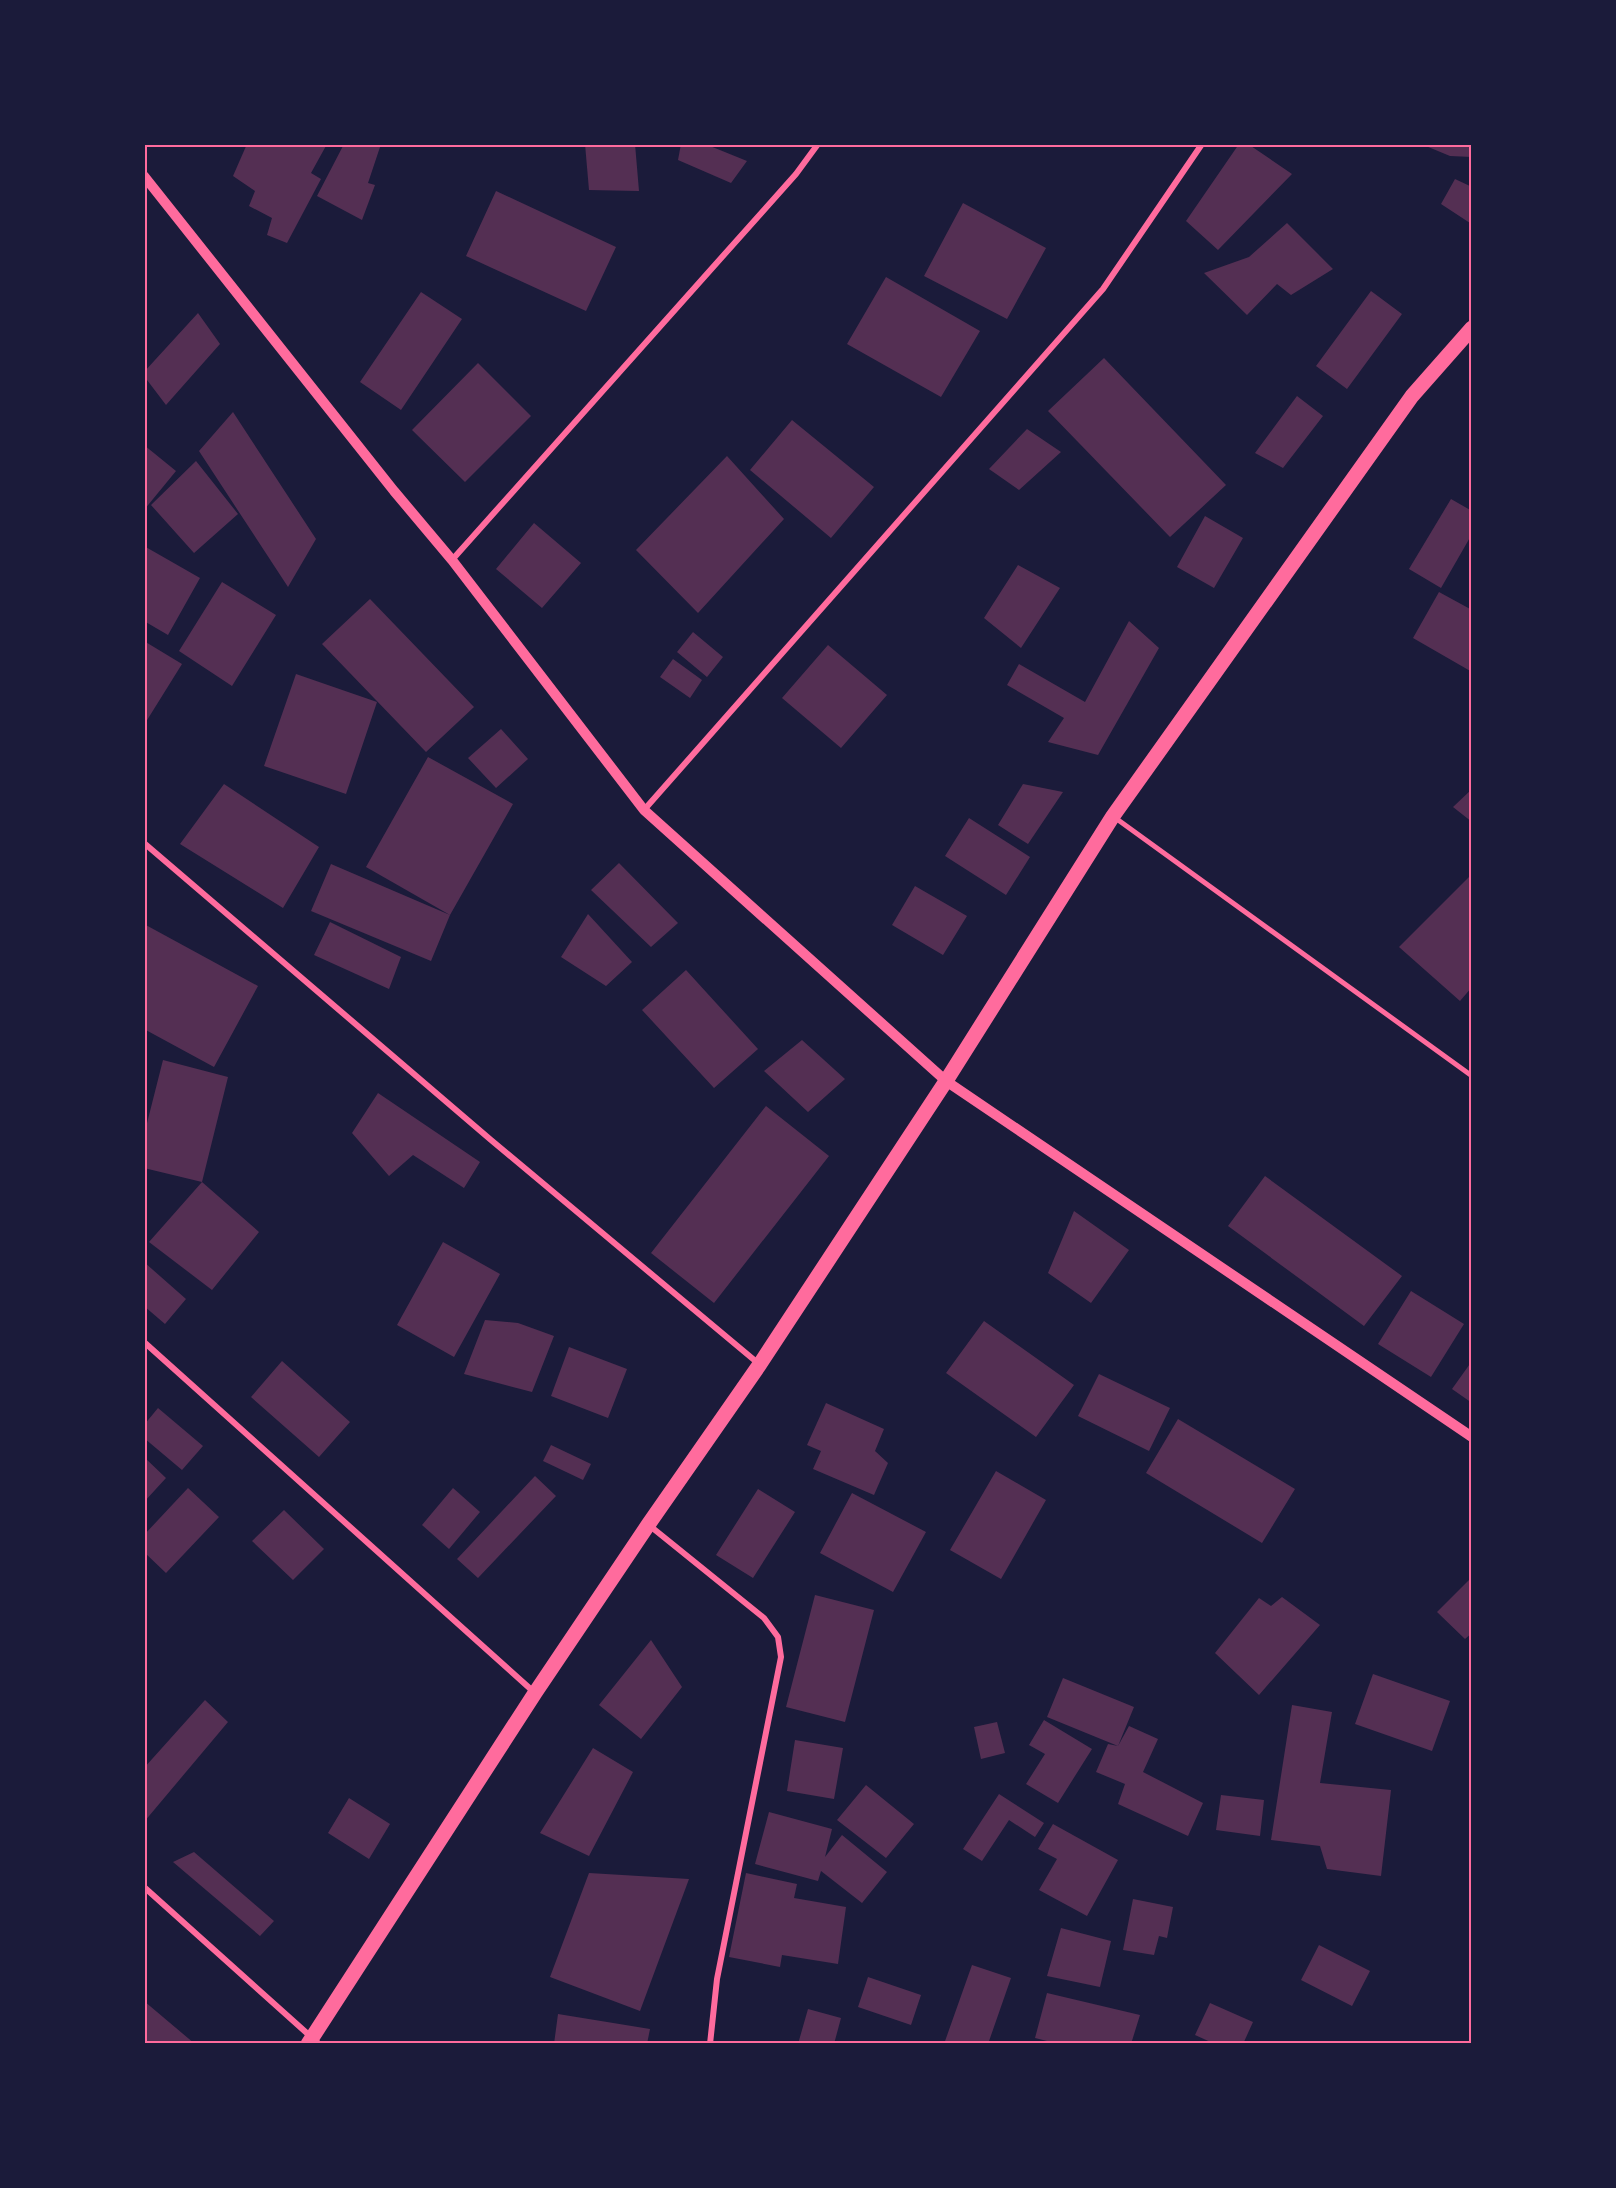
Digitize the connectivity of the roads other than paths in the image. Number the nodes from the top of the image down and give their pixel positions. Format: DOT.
graph roads {
  1 [pos="818,144"];
  2 [pos="1202,144"];
  3 [pos="144,176"];
  4 [pos="1472,328"];
  5 [pos="452,560"];
  6 [pos="644,810"];
  7 [pos="1113,816"];
  8 [pos="144,843"];
  9 [pos="1472,1076"];
  10 [pos="946,1081"];
  11 [pos="144,1342"];
  12 [pos="760,1364"];
  13 [pos="1472,1437"];
  14 [pos="648,1525"];
  15 [pos="535,1694"];
  16 [pos="144,1887"];
  17 [pos="313,2042"];
  18 [pos="710,2044"];
  1 -- 5 [label="street"];
  2 -- 6 [label="street"];
  3 -- 5 [label="street"];
  4 -- 7 [label="main road"];
  5 -- 6 [label="street"];
  6 -- 10 [label="street"];
  7 -- 9 [label="street"];
  7 -- 10 [label="main road"];
  8 -- 12 [label="street"];
  10 -- 12 [label="main road"];
  10 -- 13 [label="street"];
  11 -- 15 [label="street"];
  12 -- 14 [label="main road"];
  14 -- 15 [label="main road"];
  14 -- 18 [label="street"];
  15 -- 17 [label="main road"];
  16 -- 17 [label="street"];
}
